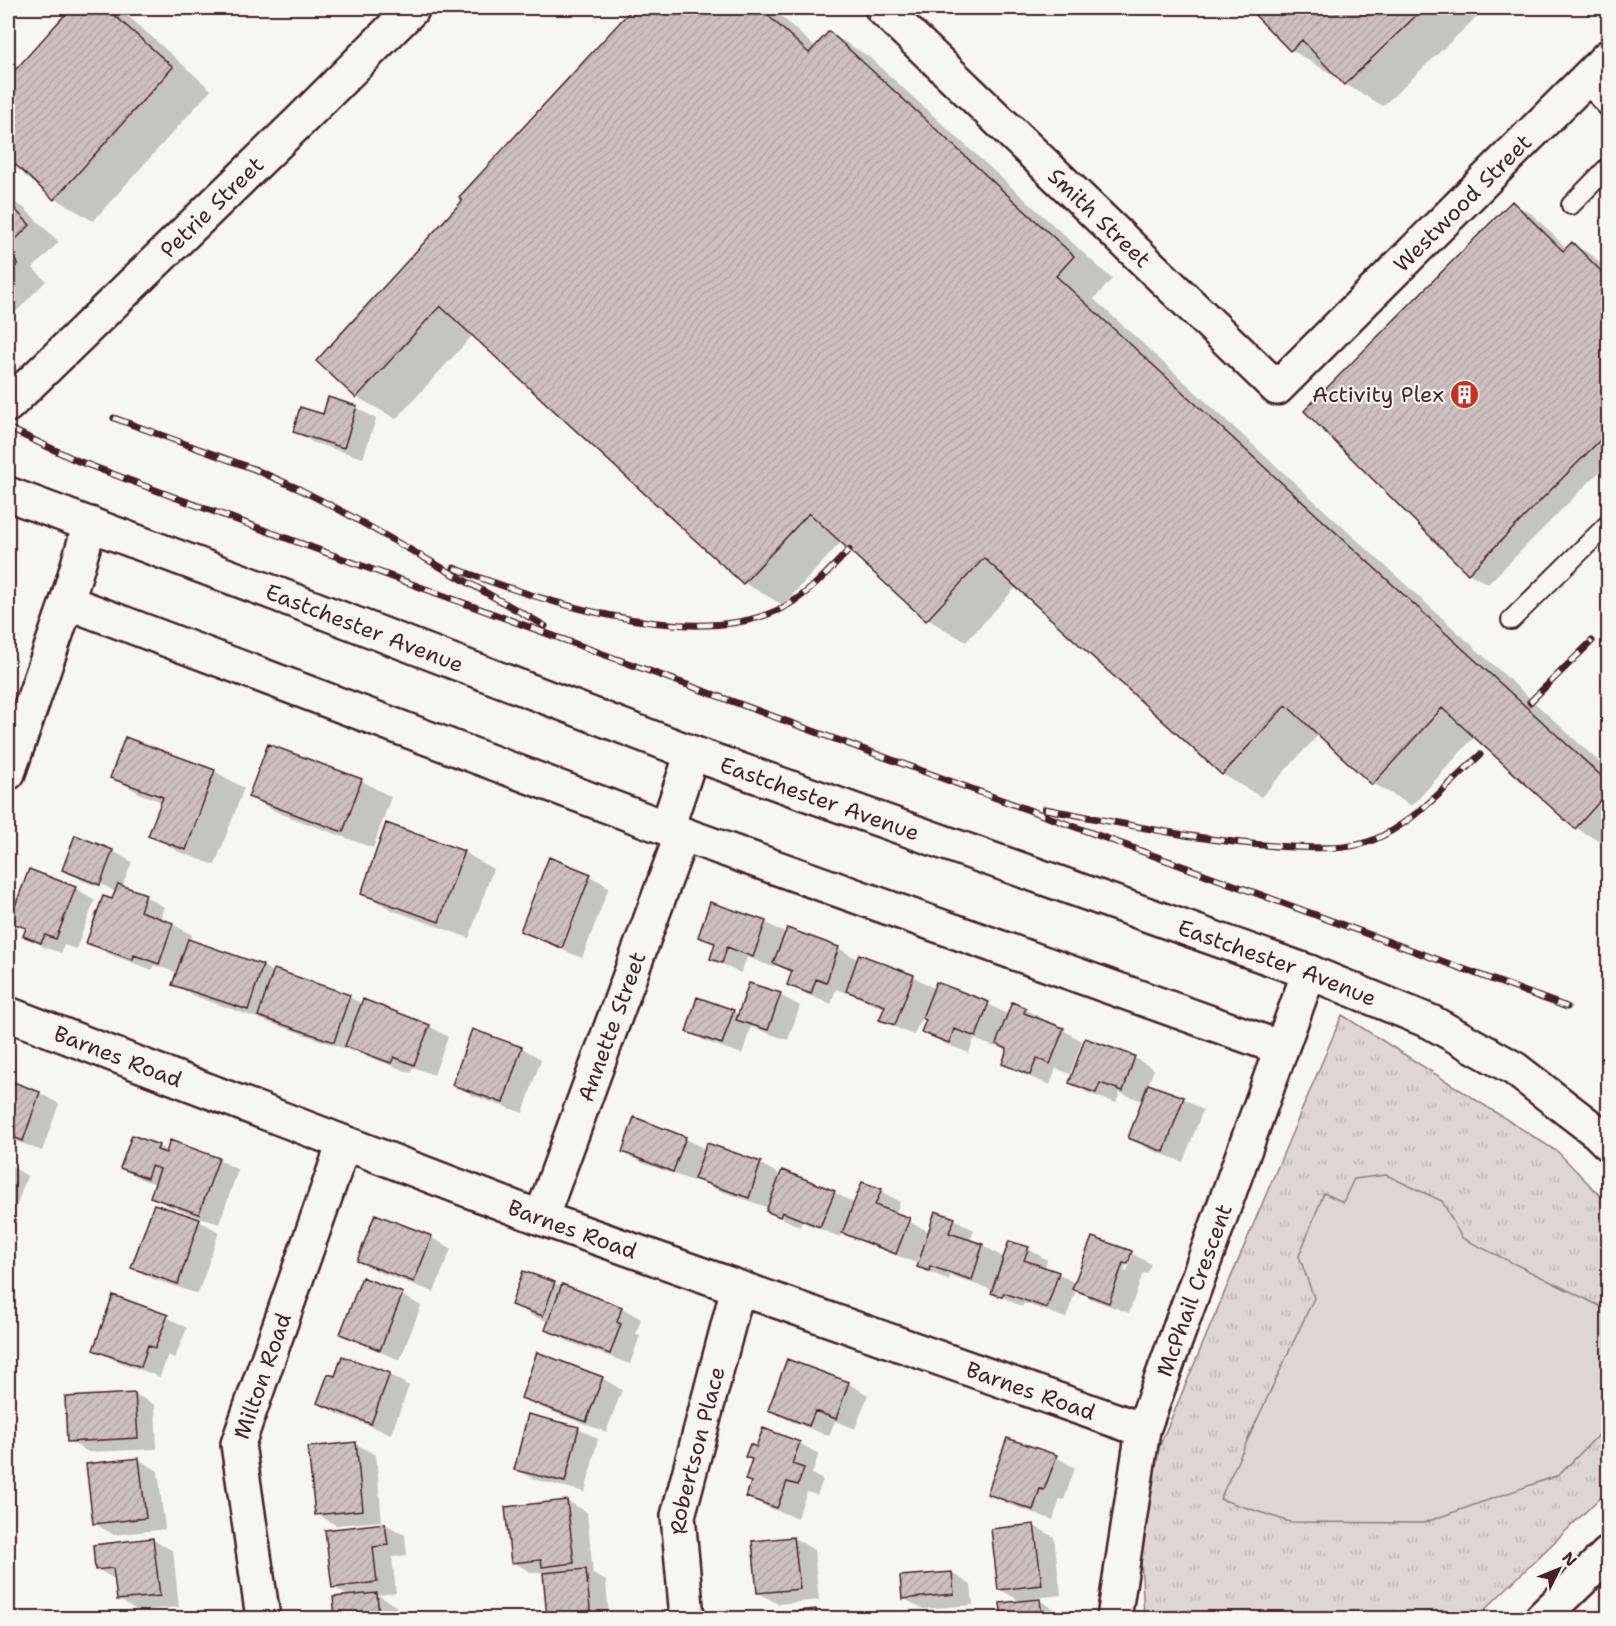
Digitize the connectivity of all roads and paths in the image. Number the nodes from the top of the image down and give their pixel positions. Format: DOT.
graph roads {
  1 [pos="413,8"];
  2 [pos="882,8"];
  3 [pos="1608,57"];
  4 [pos="1584,82"];
  5 [pos="1608,108"];
  6 [pos="1608,167"];
  7 [pos="1571,205"];
  8 [pos="1316,349"];
  9 [pos="8,405"];
  10 [pos="8,494"];
  11 [pos="1608,524"];
  12 [pos="90,525"];
  13 [pos="67,602"];
  14 [pos="1511,620"];
  15 [pos="692,753"];
  16 [pos="8,773"];
  17 [pos="675,831"];
  18 [pos="1309,972"];
  19 [pos="8,1014"];
  20 [pos="1281,1048"];
  21 [pos="344,1143"];
  22 [pos="1608,1143"];
  23 [pos="542,1218"];
  24 [pos="738,1288"];
  25 [pos="1143,1430"];
  26 [pos="1608,1556"];
  27 [pos="263,1618"];
  28 [pos="687,1618"];
  29 [pos="1114,1618"];
  30 [pos="1542,1618"];
  1 -- 9 [label="street, Petrie Street"];
  2 -- 8 [label="street, Smith Street"];
  3 -- 4 [label="street, Westwood Street"];
  4 -- 5 [label="lane"];
  4 -- 8 [label="street, Westwood Street"];
  6 -- 7 [label="lane"];
  10 -- 12 [label="street, Eastchester Avenue"];
  11 -- 14 [label="lane"];
  12 -- 13 [label="street"];
  12 -- 15 [label="street, Eastchester Avenue"];
  13 -- 16 [label="street"];
  13 -- 17 [label="street"];
  15 -- 17 [label="street, Annette Street"];
  15 -- 18 [label="street, Eastchester Avenue"];
  17 -- 20 [label="street"];
  17 -- 23 [label="street, Annette Street"];
  18 -- 20 [label="street, McPhail Crescent"];
  18 -- 22 [label="street, Eastchester Avenue"];
  19 -- 21 [label="street, Barnes Road"];
  20 -- 25 [label="street, McPhail Crescent"];
  21 -- 23 [label="street, Barnes Road"];
  21 -- 27 [label="street, Milton Road"];
  23 -- 24 [label="street, Barnes Road"];
  24 -- 25 [label="street, Barnes Road"];
  24 -- 28 [label="street, Robertson Place"];
  25 -- 29 [label="street, McPhail Crescent"];
  26 -- 30 [label="street"];
}
